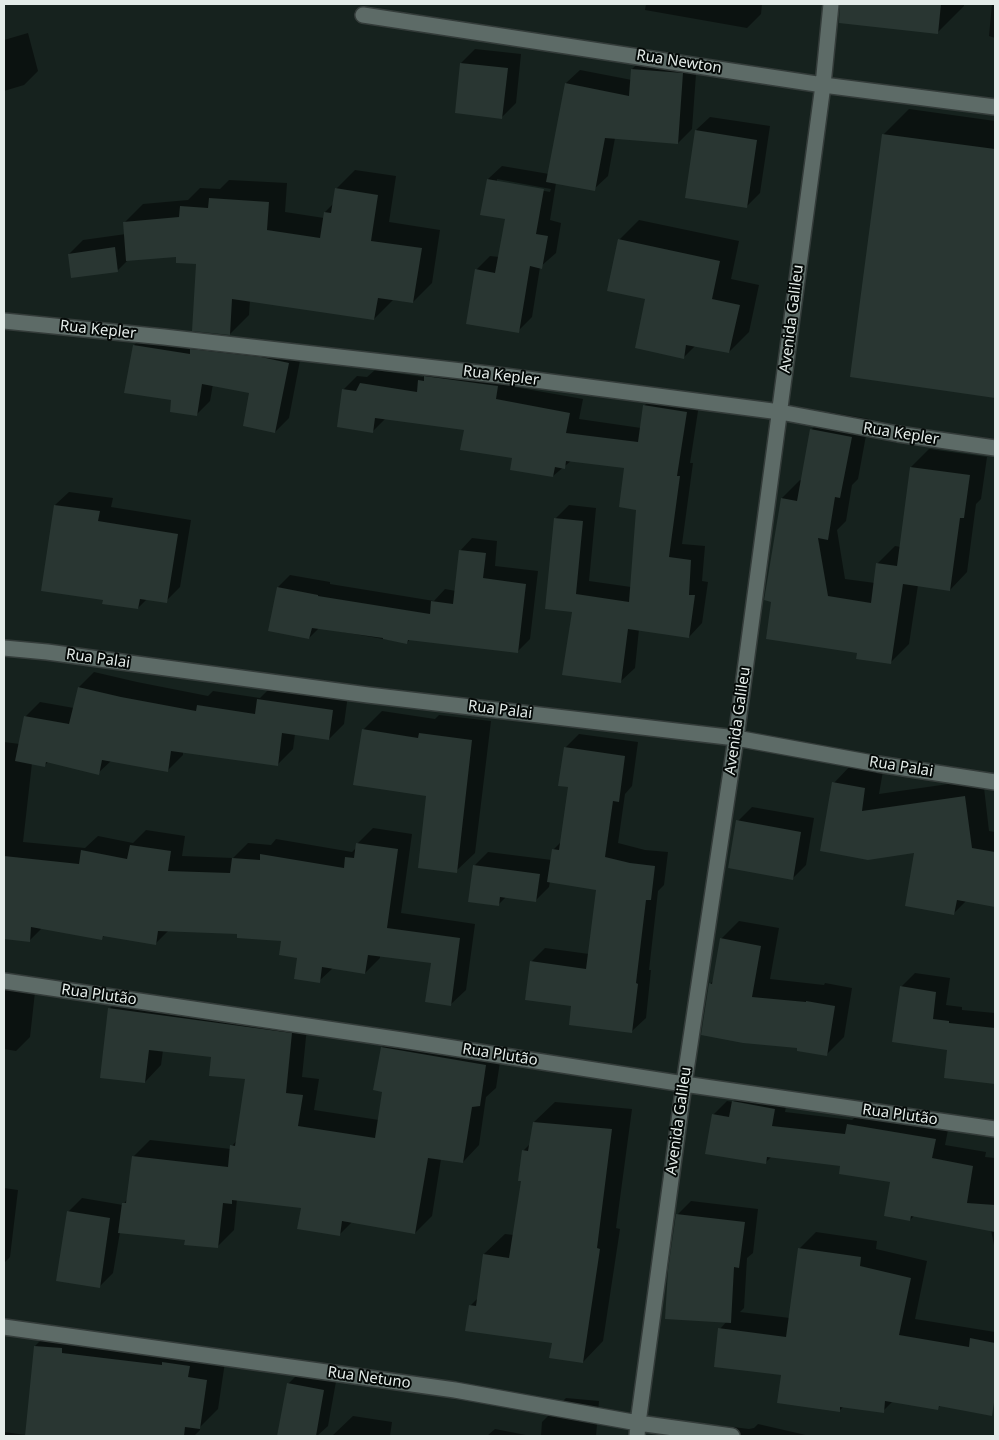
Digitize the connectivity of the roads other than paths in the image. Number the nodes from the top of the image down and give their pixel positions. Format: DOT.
graph roads {
  1 [pos="831,4"];
  2 [pos="362,15"];
  3 [pos="822,85"];
  4 [pos="995,107"];
  5 [pos="4,321"];
  6 [pos="780,412"];
  7 [pos="995,448"];
  8 [pos="4,648"];
  9 [pos="736,738"];
  10 [pos="995,782"];
  11 [pos="4,981"];
  12 [pos="684,1084"];
  13 [pos="995,1129"];
  14 [pos="4,1327"];
  15 [pos="638,1430"];
  16 [pos="732,1436"];
  1 -- 3 [label="street, Avenida Galileu"];
  2 -- 3 [label="street, Rua Newton"];
  3 -- 4 [label="street, Rua Newton"];
  3 -- 6 [label="street, Avenida Galileu"];
  5 -- 6 [label="street, Rua Kepler"];
  6 -- 7 [label="street, Rua Kepler"];
  6 -- 9 [label="street, Avenida Galileu"];
  8 -- 9 [label="street, Rua Palai"];
  9 -- 10 [label="street, Rua Palai"];
  9 -- 12 [label="street, Avenida Galileu"];
  11 -- 12 [label="street, Rua Plutão"];
  12 -- 13 [label="street, Rua Plutão"];
  12 -- 15 [label="street, Avenida Galileu"];
  14 -- 15 [label="street, Rua Netuno"];
  15 -- 16 [label="street, Rua Netuno"];
}
